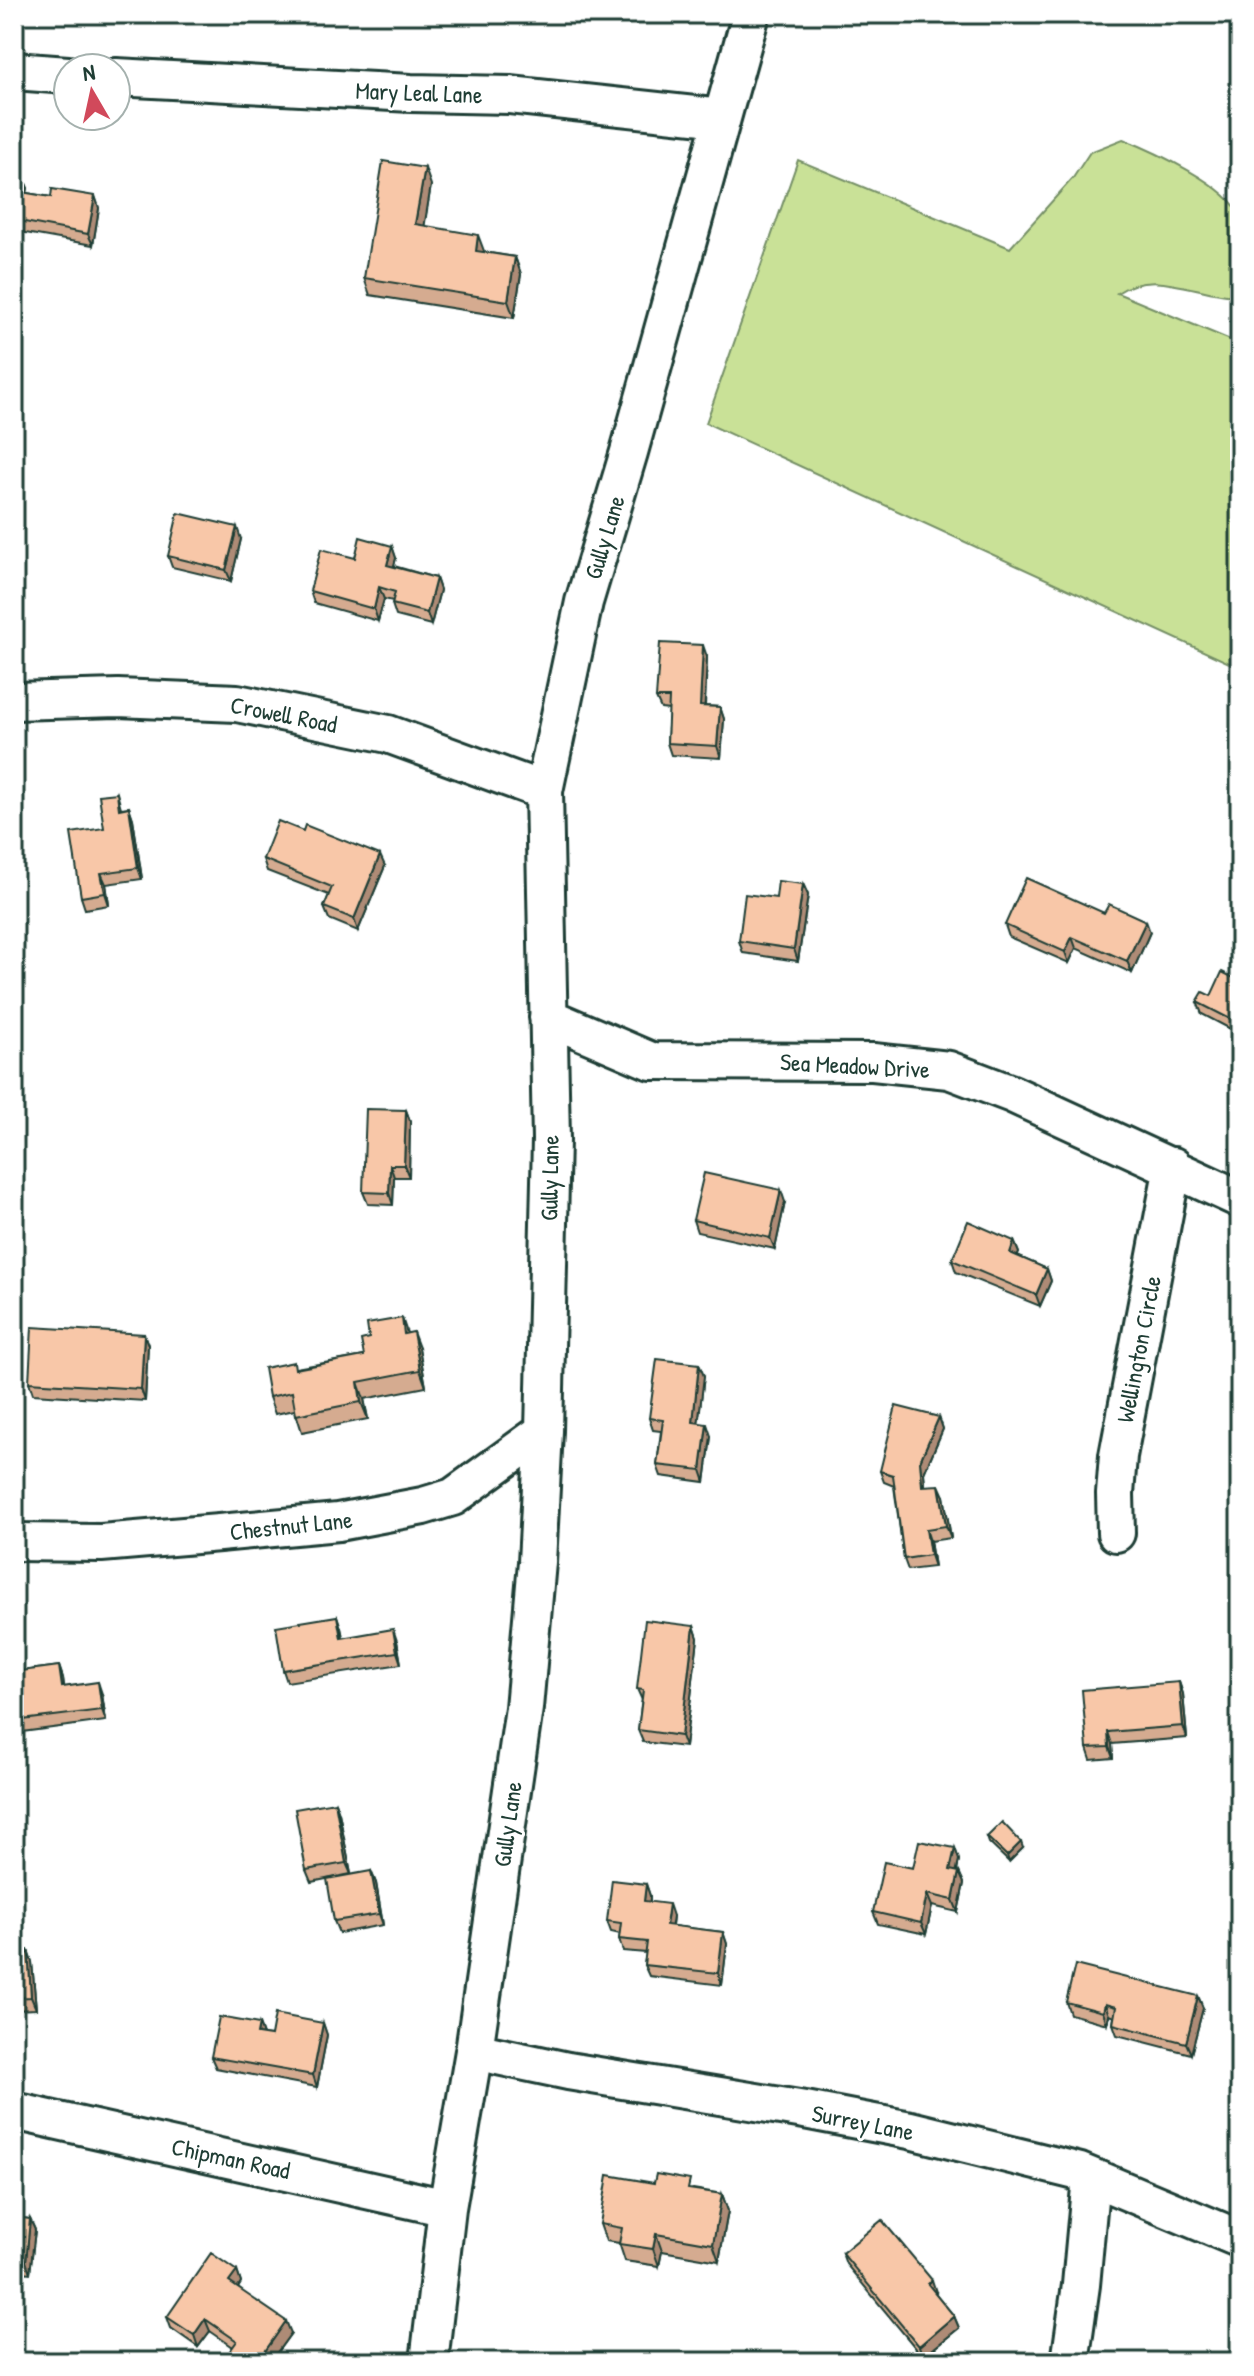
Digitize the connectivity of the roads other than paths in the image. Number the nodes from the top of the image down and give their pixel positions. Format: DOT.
graph roads {
  1 [pos="751,14"];
  2 [pos="14,71"];
  3 [pos="52,74"];
  4 [pos="132,78"];
  5 [pos="722,118"];
  6 [pos="14,701"];
  7 [pos="544,791"];
  8 [pos="548,1017"];
  9 [pos="1173,1166"];
  10 [pos="1240,1199"];
  11 [pos="544,1431"];
  12 [pos="1116,1533"];
  13 [pos="14,1542"];
  14 [pos="474,2051"];
  15 [pos="14,2111"];
  16 [pos="1091,2177"];
  17 [pos="447,2208"];
  18 [pos="1240,2239"];
  19 [pos="429,2362"];
  20 [pos="1070,2362"];
  1 -- 5 [label="street, Gully Lane"];
  2 -- 3 [label="street"];
  4 -- 5 [label="street, Mary Leal Lane"];
  5 -- 7 [label="street, Gully Lane"];
  6 -- 7 [label="street, Crowell Road"];
  7 -- 8 [label="street, Gully Lane"];
  8 -- 9 [label="street, Sea Meadow Drive"];
  8 -- 11 [label="street, Gully Lane"];
  9 -- 10 [label="street, Sea Meadow Drive"];
  9 -- 12 [label="street, Wellington Circle"];
  11 -- 13 [label="street, Chestnut Lane"];
  11 -- 14 [label="street, Gully Lane"];
  14 -- 16 [label="street, Surrey Lane"];
  14 -- 17 [label="street, Gully Lane"];
  15 -- 17 [label="street, Chipman Road"];
  16 -- 18 [label="street, Surrey Lane"];
  16 -- 20 [label="street"];
  17 -- 19 [label="street, Gully Lane"];
}
